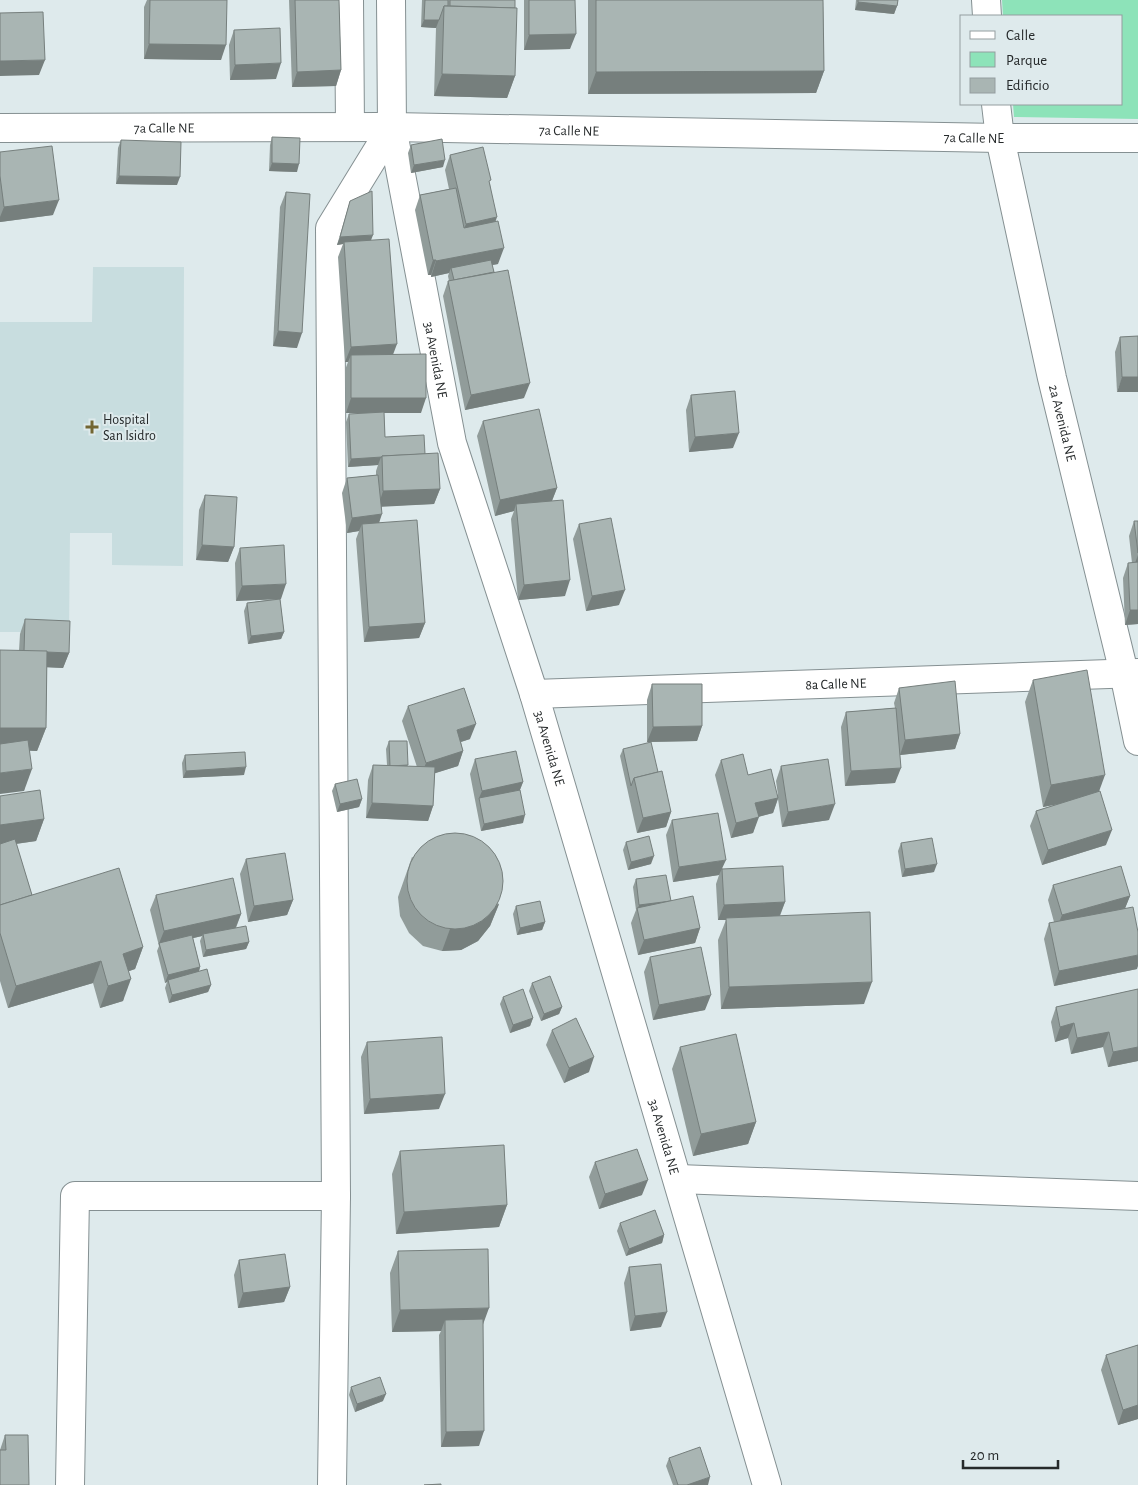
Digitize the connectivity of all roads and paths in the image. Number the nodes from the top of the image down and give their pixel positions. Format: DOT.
graph roads {
  1 [pos="349,0"];
  2 [pos="391,0"];
  3 [pos="986,0"];
  4 [pos="987,15"];
  5 [pos="996,105"];
  6 [pos="350,127"];
  7 [pos="392,127"];
  8 [pos="0,128"];
  9 [pos="1000,138"];
  10 [pos="1138,138"];
  11 [pos="1131,673"];
  12 [pos="534,694"];
  13 [pos="1138,741"];
  14 [pos="678,1179"];
  15 [pos="336,1196"];
  16 [pos="1138,1196"];
  17 [pos="70,1485"];
  18 [pos="332,1485"];
  19 [pos="767,1485"];
  1 -- 6 [label="street"];
  2 -- 7 [label="street, 3a Avenida NE"];
  3 -- 4 [label="street"];
  5 -- 9 [label="street, 2a Avenida NE"];
  6 -- 7 [label="street, 7a Calle NE"];
  6 -- 8 [label="street, 7a Calle NE"];
  7 -- 9 [label="street, 7a Calle NE"];
  7 -- 12 [label="street, 3a Avenida NE"];
  7 -- 15 [label="street"];
  9 -- 10 [label="street, 7a Calle NE"];
  9 -- 11 [label="street, 2a Avenida NE"];
  11 -- 12 [label="street, 8a Calle NE"];
  11 -- 13 [label="street, 2a Avenida NE"];
  12 -- 14 [label="street, 3a Avenida NE"];
  14 -- 16 [label="street"];
  14 -- 19 [label="street, 3a Avenida NE"];
  15 -- 17 [label="street"];
  15 -- 18 [label="street"];
}
